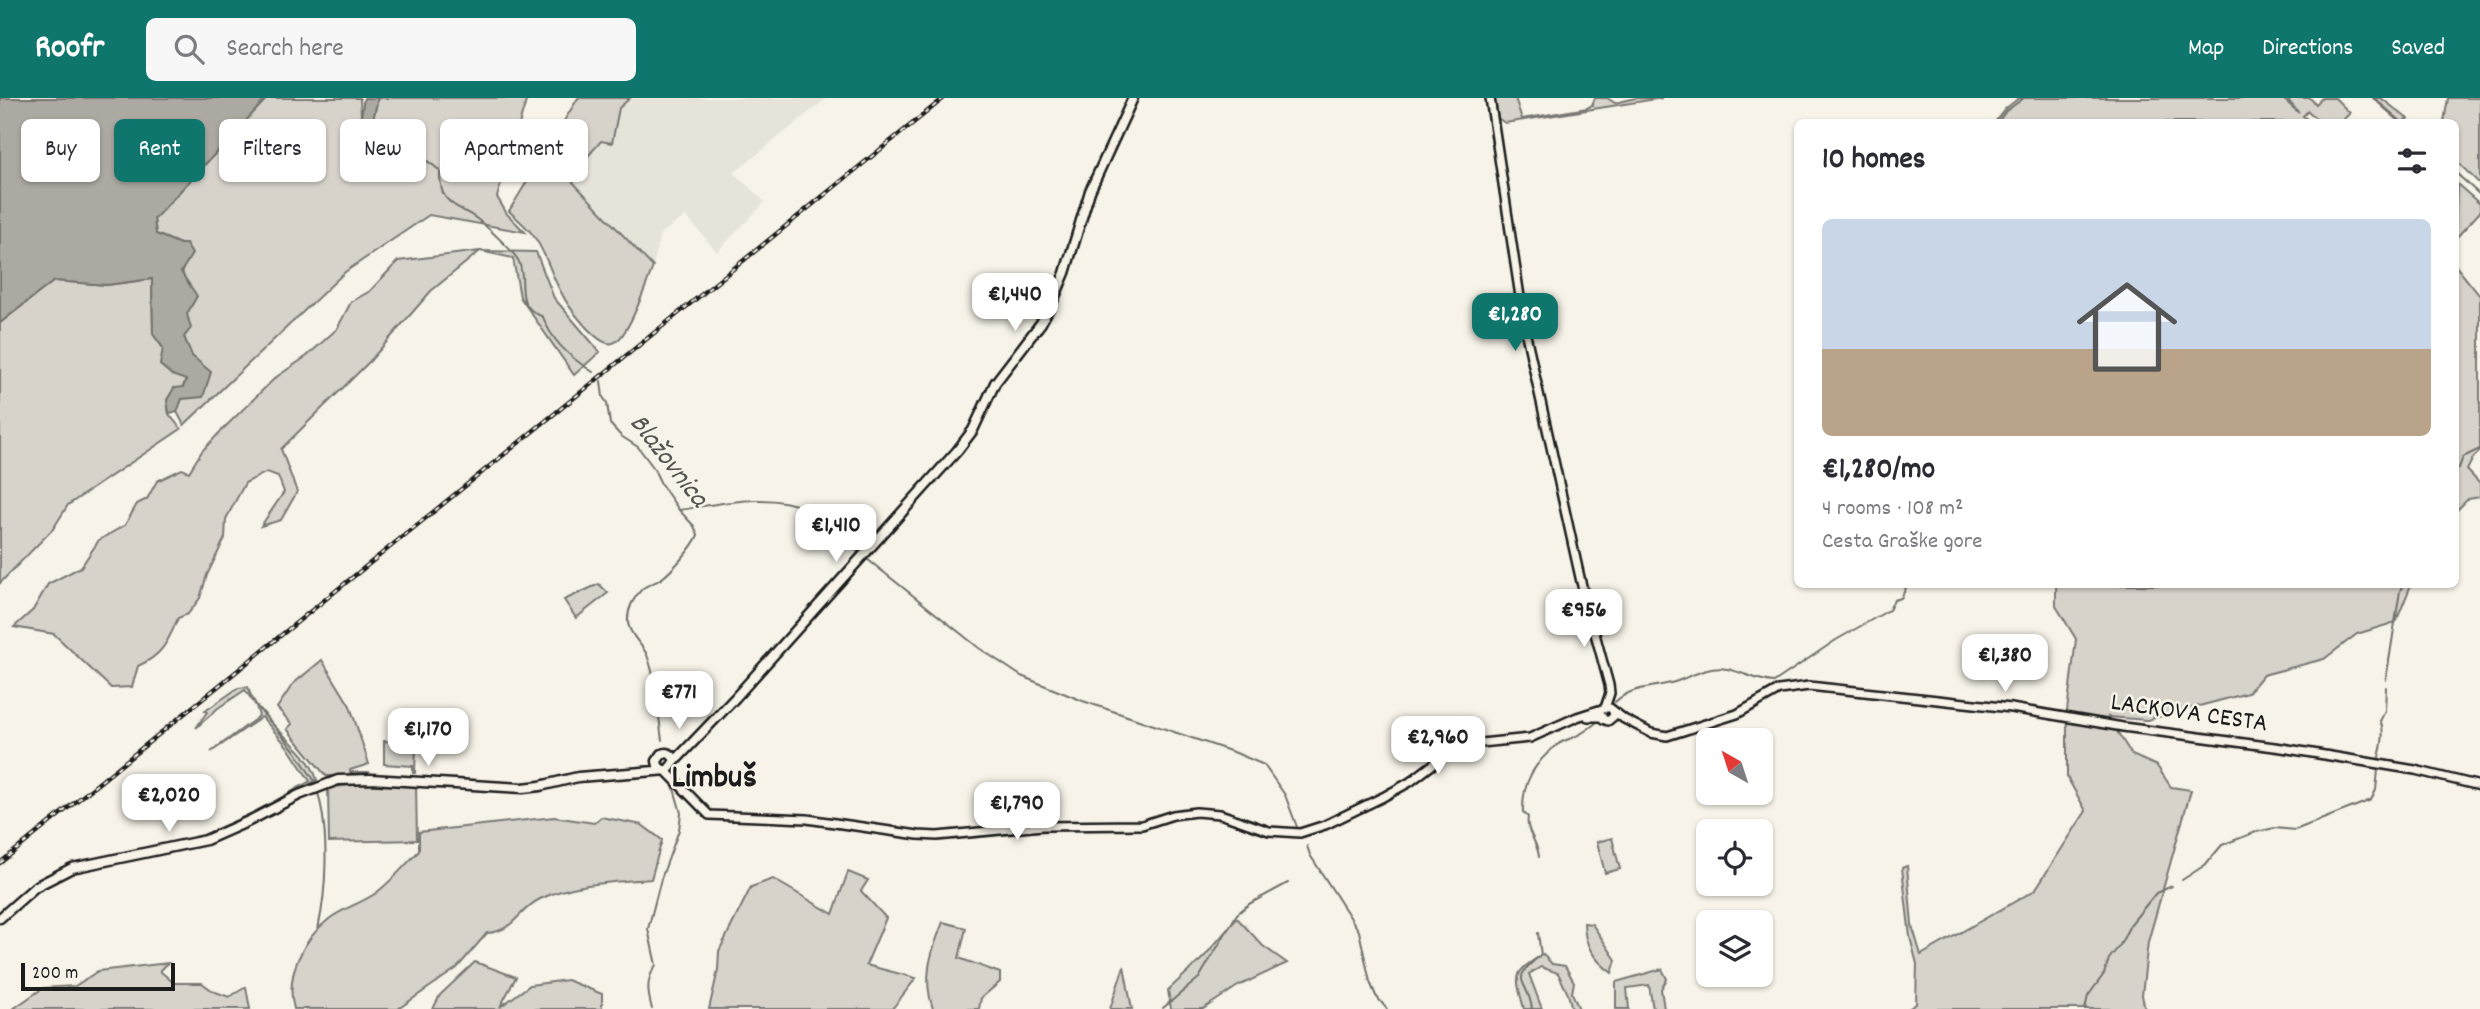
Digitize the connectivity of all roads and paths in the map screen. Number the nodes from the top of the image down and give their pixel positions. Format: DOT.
graph roads {
  1 [pos="1133,98"];
  2 [pos="1490,98"];
  3 [pos="1608,712"];
  4 [pos="673,760"];
  5 [pos="657,761"];
  6 [pos="664,770"];
  7 [pos="627,773"];
  8 [pos="2480,786"];
  9 [pos="685,789"];
  10 [pos="0,918"];
  1 -- 4 [label="main road"];
  2 -- 3 [label="street"];
  3 -- 8 [label="street, LACKOVA CESTA"];
  3 -- 9 [label="street"];
  4 -- 5 [label="main road"];
  4 -- 6 [label="main road"];
  4 -- 9 [label="street"];
  5 -- 6 [label="main road"];
  5 -- 7 [label="main road"];
  6 -- 7 [label="main road"];
  6 -- 9 [label="street"];
  7 -- 10 [label="main road"];
}
